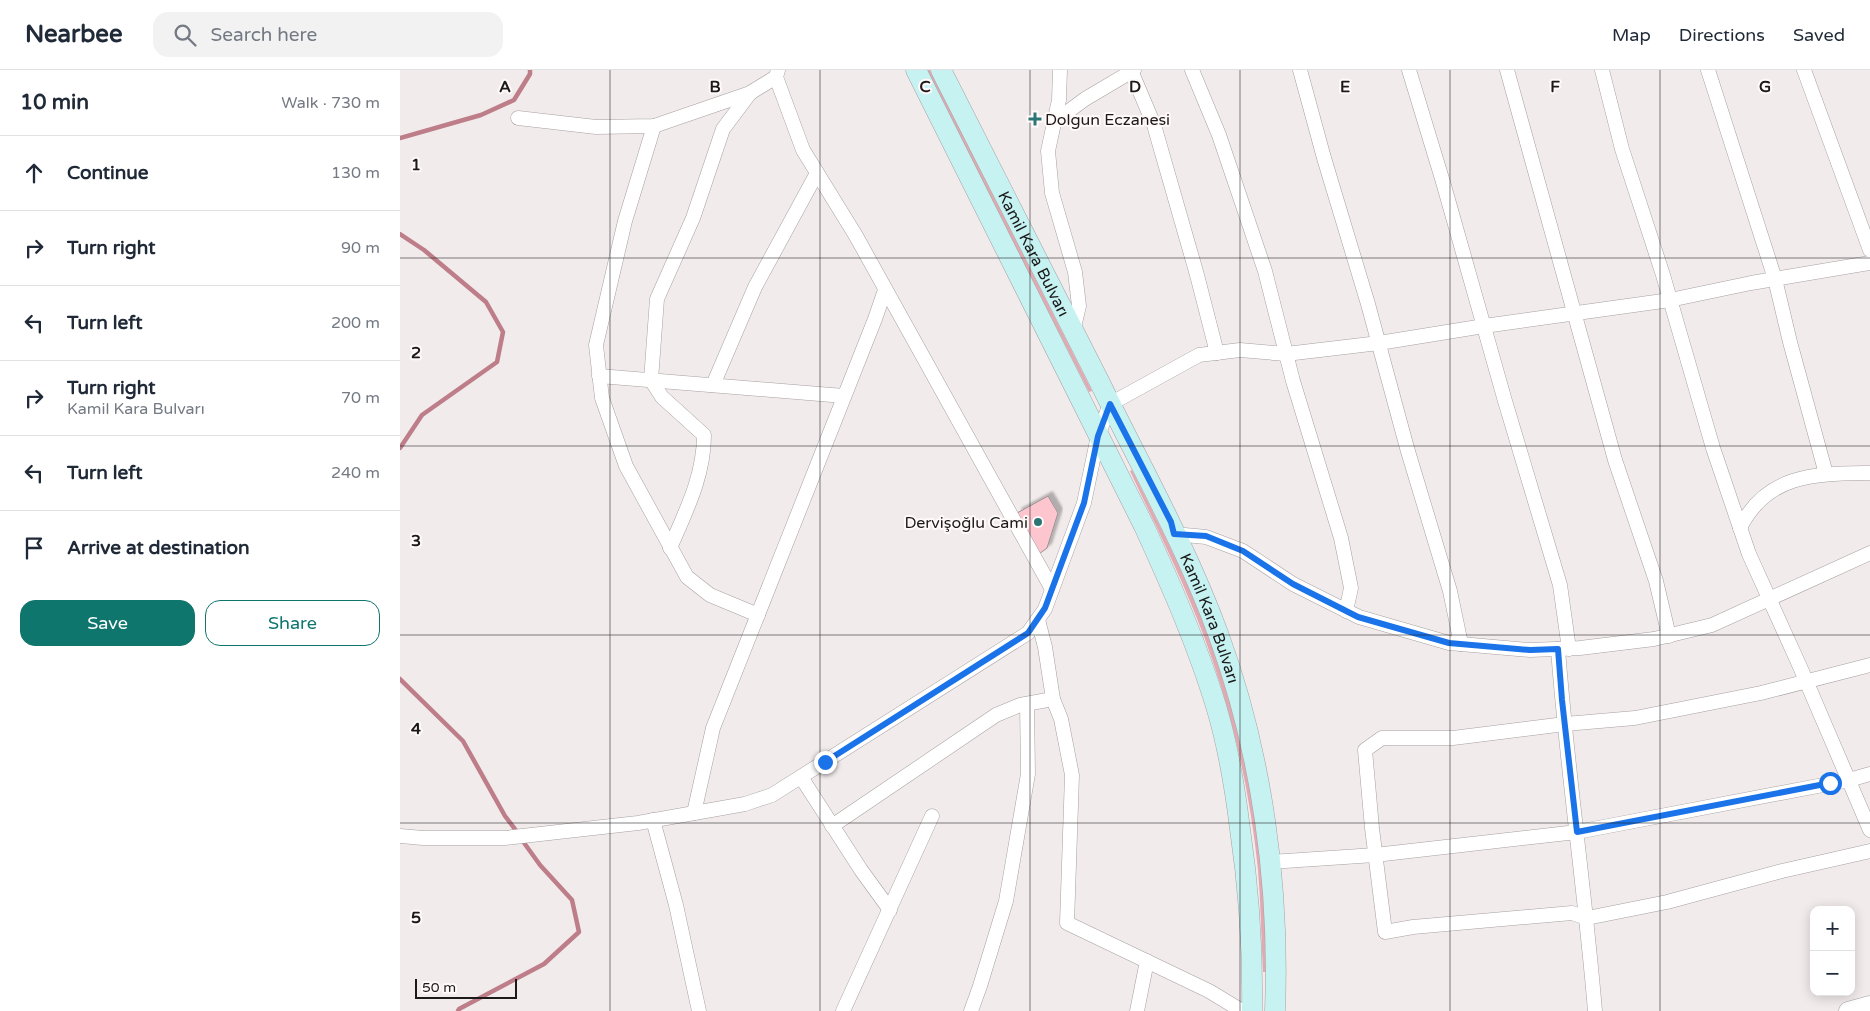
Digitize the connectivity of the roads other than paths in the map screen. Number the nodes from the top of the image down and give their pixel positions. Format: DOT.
graph roads {
  1 [pos="916,70"];
  2 [pos="941,70"];
  3 [pos="1060,70"];
  4 [pos="1192,70"];
  5 [pos="1300,70"];
  6 [pos="1409,70"];
  7 [pos="1507,70"];
  8 [pos="1602,70"];
  9 [pos="1708,70"];
  10 [pos="1804,70"];
  11 [pos="1133,71"];
  12 [pos="777,73"];
  13 [pos="750,93"];
  14 [pos="518,118"];
  15 [pos="1054,122"];
  16 [pos="654,126"];
  17 [pos="817,173"];
  18 [pos="1870,250"];
  19 [pos="1870,263"];
  20 [pos="1775,279"];
  21 [pos="885,290"];
  22 [pos="1670,300"];
  23 [pos="1575,313"];
  24 [pos="1484,326"];
  25 [pos="1073,331"];
  26 [pos="1379,344"];
  27 [pos="1217,353"];
  28 [pos="1286,354"];
  29 [pos="599,376"];
  30 [pos="652,380"];
  31 [pos="713,385"];
  32 [pos="844,396"];
  33 [pos="1110,404"];
  34 [pos="1098,436"];
  35 [pos="1870,473"];
  36 [pos="1826,474"];
  37 [pos="1740,528"];
  38 [pos="1174,534"];
  39 [pos="670,548"];
  40 [pos="1870,553"];
  41 [pos="1052,589"];
  42 [pos="1769,598"];
  43 [pos="1346,611"];
  44 [pos="758,615"];
  45 [pos="1038,620"];
  46 [pos="1669,636"];
  47 [pos="1461,644"];
  48 [pos="1564,649"];
  49 [pos="1870,665"];
  50 [pos="1806,680"];
  51 [pos="1053,699"];
  52 [pos="1027,704"];
  53 [pos="1565,724"];
  54 [pos="1870,774"];
  55 [pos="801,777"];
  56 [pos="1849,780"];
  57 [pos="694,813"];
  58 [pos="932,816"];
  59 [pos="653,820"];
  60 [pos="832,826"];
  61 [pos="1870,830"];
  62 [pos="1577,832"];
  63 [pos="400,836"];
  64 [pos="1870,851"];
  65 [pos="1375,855"];
  66 [pos="1270,862"];
  67 [pos="890,910"];
  68 [pos="1587,918"];
  69 [pos="1147,960"];
  70 [pos="1870,1006"];
  71 [pos="699,1011"];
  72 [pos="843,1011"];
  73 [pos="971,1011"];
  74 [pos="1136,1011"];
  75 [pos="1242,1011"];
  76 [pos="1252,1011"];
  77 [pos="1275,1011"];
  78 [pos="1595,1011"];
  79 [pos="1848,1011"];
  1 -- 34 [label="main road, Kamil Kara Bulvarı"];
  2 -- 25 [label="main road, Kamil Kara Bulvarı"];
  3 -- 15 [label="street"];
  4 -- 28 [label="street"];
  5 -- 26 [label="street"];
  6 -- 24 [label="street"];
  7 -- 23 [label="street"];
  8 -- 22 [label="street"];
  9 -- 20 [label="street"];
  10 -- 18 [label="street"];
  11 -- 15 [label="street"];
  11 -- 27 [label="street"];
  12 -- 13 [label="street"];
  12 -- 17 [label="street"];
  13 -- 16 [label="street"];
  13 -- 30 [label="street"];
  14 -- 16 [label="street"];
  15 -- 25 [label="street"];
  16 -- 29 [label="street"];
  17 -- 21 [label="street"];
  17 -- 31 [label="street"];
  19 -- 20 [label="street"];
  20 -- 22 [label="street"];
  20 -- 36 [label="street"];
  21 -- 32 [label="street"];
  21 -- 41 [label="street"];
  22 -- 23 [label="street"];
  22 -- 37 [label="street"];
  23 -- 24 [label="street"];
  23 -- 46 [label="street"];
  24 -- 26 [label="street"];
  24 -- 48 [label="street"];
  25 -- 33 [label="main road, Kamil Kara Bulvarı"];
  26 -- 28 [label="street"];
  26 -- 47 [label="street"];
  27 -- 28 [label="street"];
  27 -- 33 [label="street"];
  28 -- 43 [label="street"];
  29 -- 30 [label="street"];
  29 -- 39 [label="street"];
  30 -- 31 [label="street"];
  30 -- 39 [label="street"];
  31 -- 32 [label="street"];
  32 -- 44 [label="street"];
  33 -- 34 [label="street"];
  33 -- 38 [label="main road, Kamil Kara Bulvarı"];
  34 -- 41 [label="street"];
  34 -- 76 [label="main road, Kamil Kara Bulvarı"];
  35 -- 36 [label="street"];
  36 -- 37 [label="street"];
  37 -- 42 [label="street"];
  38 -- 43 [label="street"];
  38 -- 66 [label="main road, Kamil Kara Bulvarı"];
  39 -- 44 [label="street"];
  40 -- 42 [label="street"];
  41 -- 45 [label="street"];
  42 -- 46 [label="street"];
  42 -- 50 [label="street"];
  43 -- 47 [label="street"];
  44 -- 57 [label="street"];
  45 -- 51 [label="street"];
  45 -- 55 [label="street"];
  46 -- 48 [label="street"];
  47 -- 48 [label="street"];
  48 -- 53 [label="street"];
  49 -- 50 [label="street"];
  50 -- 53 [label="street"];
  50 -- 56 [label="street"];
  51 -- 52 [label="street"];
  51 -- 69 [label="street"];
  52 -- 60 [label="street"];
  52 -- 73 [label="street"];
  53 -- 62 [label="street"];
  53 -- 65 [label="street"];
  54 -- 56 [label="street"];
  55 -- 57 [label="street"];
  55 -- 60 [label="street"];
  56 -- 61 [label="street"];
  56 -- 62 [label="street"];
  57 -- 59 [label="street"];
  58 -- 67 [label="street"];
  59 -- 63 [label="street"];
  59 -- 71 [label="street"];
  60 -- 67 [label="street"];
  62 -- 65 [label="street"];
  62 -- 68 [label="street"];
  64 -- 68 [label="street"];
  65 -- 66 [label="street"];
  65 -- 68 [label="street"];
  66 -- 77 [label="main road, Kamil Kara Bulvarı"];
  67 -- 72 [label="street"];
  68 -- 78 [label="street"];
  69 -- 74 [label="street"];
  69 -- 75 [label="street"];
  70 -- 79 [label="street"];
}
